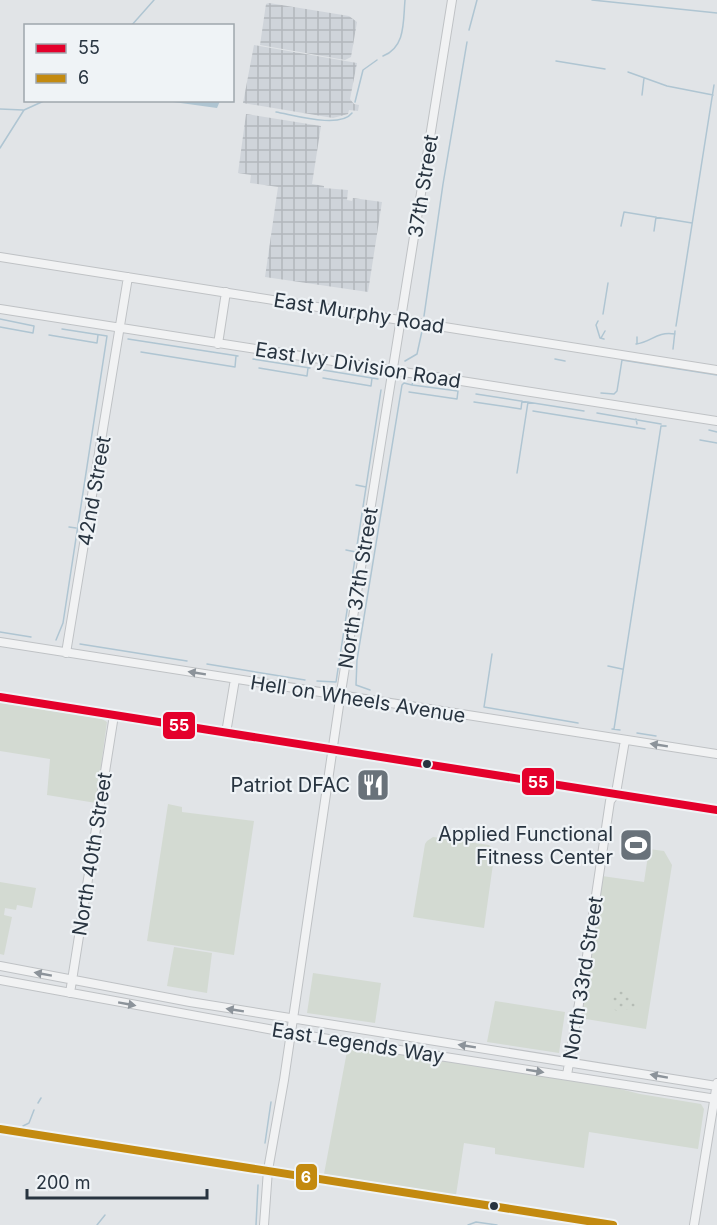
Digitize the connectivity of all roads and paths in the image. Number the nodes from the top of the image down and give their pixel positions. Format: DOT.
graph roads {
  1 [pos="453,0"];
  2 [pos="0,257"];
  3 [pos="128,277"];
  4 [pos="226,292"];
  5 [pos="0,309"];
  6 [pos="402,320"];
  7 [pos="119,328"];
  8 [pos="218,344"];
  9 [pos="717,370"];
  10 [pos="394,371"];
  11 [pos="717,421"];
  12 [pos="0,642"];
  13 [pos="66,653"];
  14 [pos="235,679"];
  15 [pos="341,696"];
  16 [pos="0,697"];
  17 [pos="114,715"];
  18 [pos="226,733"];
  19 [pos="626,740"];
  20 [pos="333,749"];
  21 [pos="717,754"];
  22 [pos="616,793"];
  23 [pos="717,810"];
  24 [pos="0,966"];
  25 [pos="72,979"];
  26 [pos="0,980"];
  27 [pos="70,993"];
  28 [pos="292,1019"];
  29 [pos="290,1033"];
  30 [pos="569,1061"];
  31 [pos="567,1076"];
  32 [pos="717,1085"];
  33 [pos="716,1099"];
  34 [pos="0,1129"];
  35 [pos="268,1170"];
  36 [pos="264,1225"];
  37 [pos="613,1225"];
  38 [pos="694,1225"];
  1 -- 6 [label="street, 37th Street"];
  2 -- 3 [label="street, East Murphy Road"];
  3 -- 4 [label="street, East Murphy Road"];
  3 -- 7 [label="street, 42nd Street"];
  4 -- 6 [label="street, East Murphy Road"];
  4 -- 8 [label="street"];
  5 -- 7 [label="street, East Ivy Division Road"];
  6 -- 9 [label="street, East Murphy Road"];
  6 -- 10 [label="street, 37th Street"];
  7 -- 8 [label="street, East Ivy Division Road"];
  7 -- 13 [label="street, 42nd Street"];
  8 -- 10 [label="street, East Ivy Division Road"];
  10 -- 11 [label="street, East Ivy Division Road"];
  10 -- 15 [label="street, North 37th Street"];
  12 -- 13 [label="street, Hell on Wheels Avenue"];
  14 -- 13 [label="street, Hell on Wheels Avenue, one-way"];
  14 -- 15 [label="street, Hell on Wheels Avenue"];
  14 -- 18 [label="street"];
  15 -- 19 [label="street, Hell on Wheels Avenue"];
  15 -- 20 [label="street, North 37th Street"];
  16 -- 17 [label="street"];
  17 -- 18 [label="street"];
  17 -- 25 [label="street, North 40th Street"];
  18 -- 20 [label="street"];
  21 -- 19 [label="street, Hell on Wheels Avenue, one-way"];
  19 -- 22 [label="street, North 33rd Street"];
  20 -- 22 [label="street"];
  20 -- 28 [label="street, North 37th Street"];
  22 -- 23 [label="street"];
  22 -- 30 [label="street, North 33rd Street"];
  25 -- 24 [label="street, East Legends Way, one-way"];
  25 -- 27 [label="street, North 40th Street"];
  28 -- 25 [label="street, East Legends Way, one-way"];
  26 -- 27 [label="street, East Legends Way"];
  27 -- 29 [label="street, East Legends Way, one-way"];
  28 -- 29 [label="street, North 37th Street"];
  30 -- 28 [label="street, East Legends Way, one-way"];
  29 -- 31 [label="street, East Legends Way, one-way"];
  29 -- 35 [label="street, North 37th Street"];
  30 -- 31 [label="street, North 33rd Street"];
  32 -- 30 [label="street, East Legends Way, one-way"];
  31 -- 33 [label="street, East Legends Way"];
  32 -- 33 [label="street"];
  33 -- 38 [label="street"];
  34 -- 35 [label="street"];
  35 -- 36 [label="street, North 37th Street"];
  35 -- 37 [label="street"];
}
